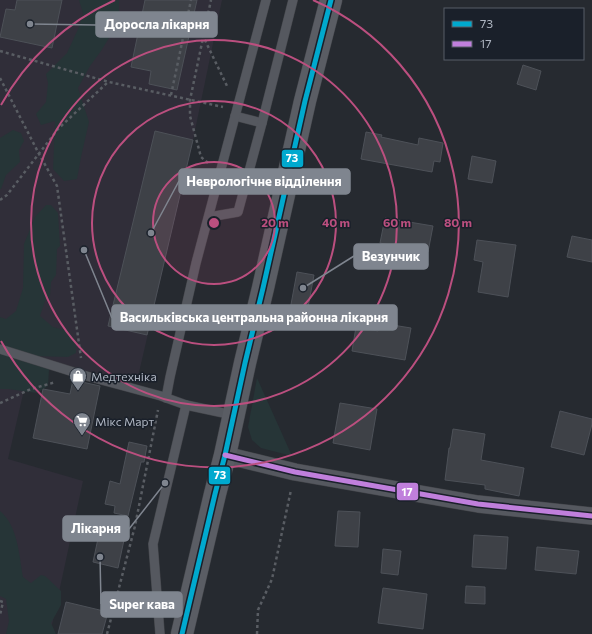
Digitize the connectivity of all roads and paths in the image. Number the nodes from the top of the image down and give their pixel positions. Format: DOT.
graph roads {
  1 [pos="192,0"];
  2 [pos="211,0"];
  3 [pos="266,0"];
  4 [pos="293,0"];
  5 [pos="331,0"];
  6 [pos="188,15"];
  7 [pos="203,36"];
  8 [pos="0,51"];
  9 [pos="0,78"];
  10 [pos="109,82"];
  11 [pos="229,89"];
  12 [pos="171,95"];
  13 [pos="190,100"];
  14 [pos="226,108"];
  15 [pos="235,116"];
  16 [pos="262,123"];
  17 [pos="39,154"];
  18 [pos="212,166"];
  19 [pos="0,200"];
  20 [pos="209,217"];
  21 [pos="0,349"];
  22 [pos="83,375"];
  23 [pos="166,398"];
  24 [pos="0,403"];
  25 [pos="186,405"];
  26 [pos="233,415"];
  27 [pos="225,455"];
  28 [pos="295,472"];
  29 [pos="592,516"];
  30 [pos="0,601"];
  31 [pos="0,615"];
  32 [pos="160,634"];
  33 [pos="182,634"];
  34 [pos="256,634"];
  1 -- 6 [label="path"];
  2 -- 7 [label="path"];
  3 -- 15 [label="lane"];
  4 -- 16 [label="lane"];
  5 -- 26 [label="main road"];
  6 -- 7 [label="path"];
  6 -- 12 [label="path"];
  7 -- 11 [label="path"];
  7 -- 13 [label="path"];
  8 -- 10 [label="path"];
  9 -- 17 [label="path"];
  10 -- 12 [label="path"];
  10 -- 17 [label="path"];
  12 -- 13 [label="path"];
  13 -- 14 [label="path"];
  13 -- 18 [label="path"];
  15 -- 16 [label="lane"];
  15 -- 20 [label="lane"];
  16 -- 20 [label="lane"];
  17 -- 19 [label="path"];
  17 -- 22 [label="path"];
  20 -- 23 [label="lane"];
  21 -- 22 [label="lane"];
  22 -- 23 [label="lane"];
  22 -- 24 [label="path"];
  23 -- 25 [label="lane"];
  25 -- 26 [label="lane"];
  25 -- 32 [label="lane"];
  26 -- 27 [label="main road"];
  27 -- 28 [label="street"];
  27 -- 33 [label="main road"];
  28 -- 29 [label="street"];
  28 -- 34 [label="path"];
  30 -- 31 [label="path"];
}
